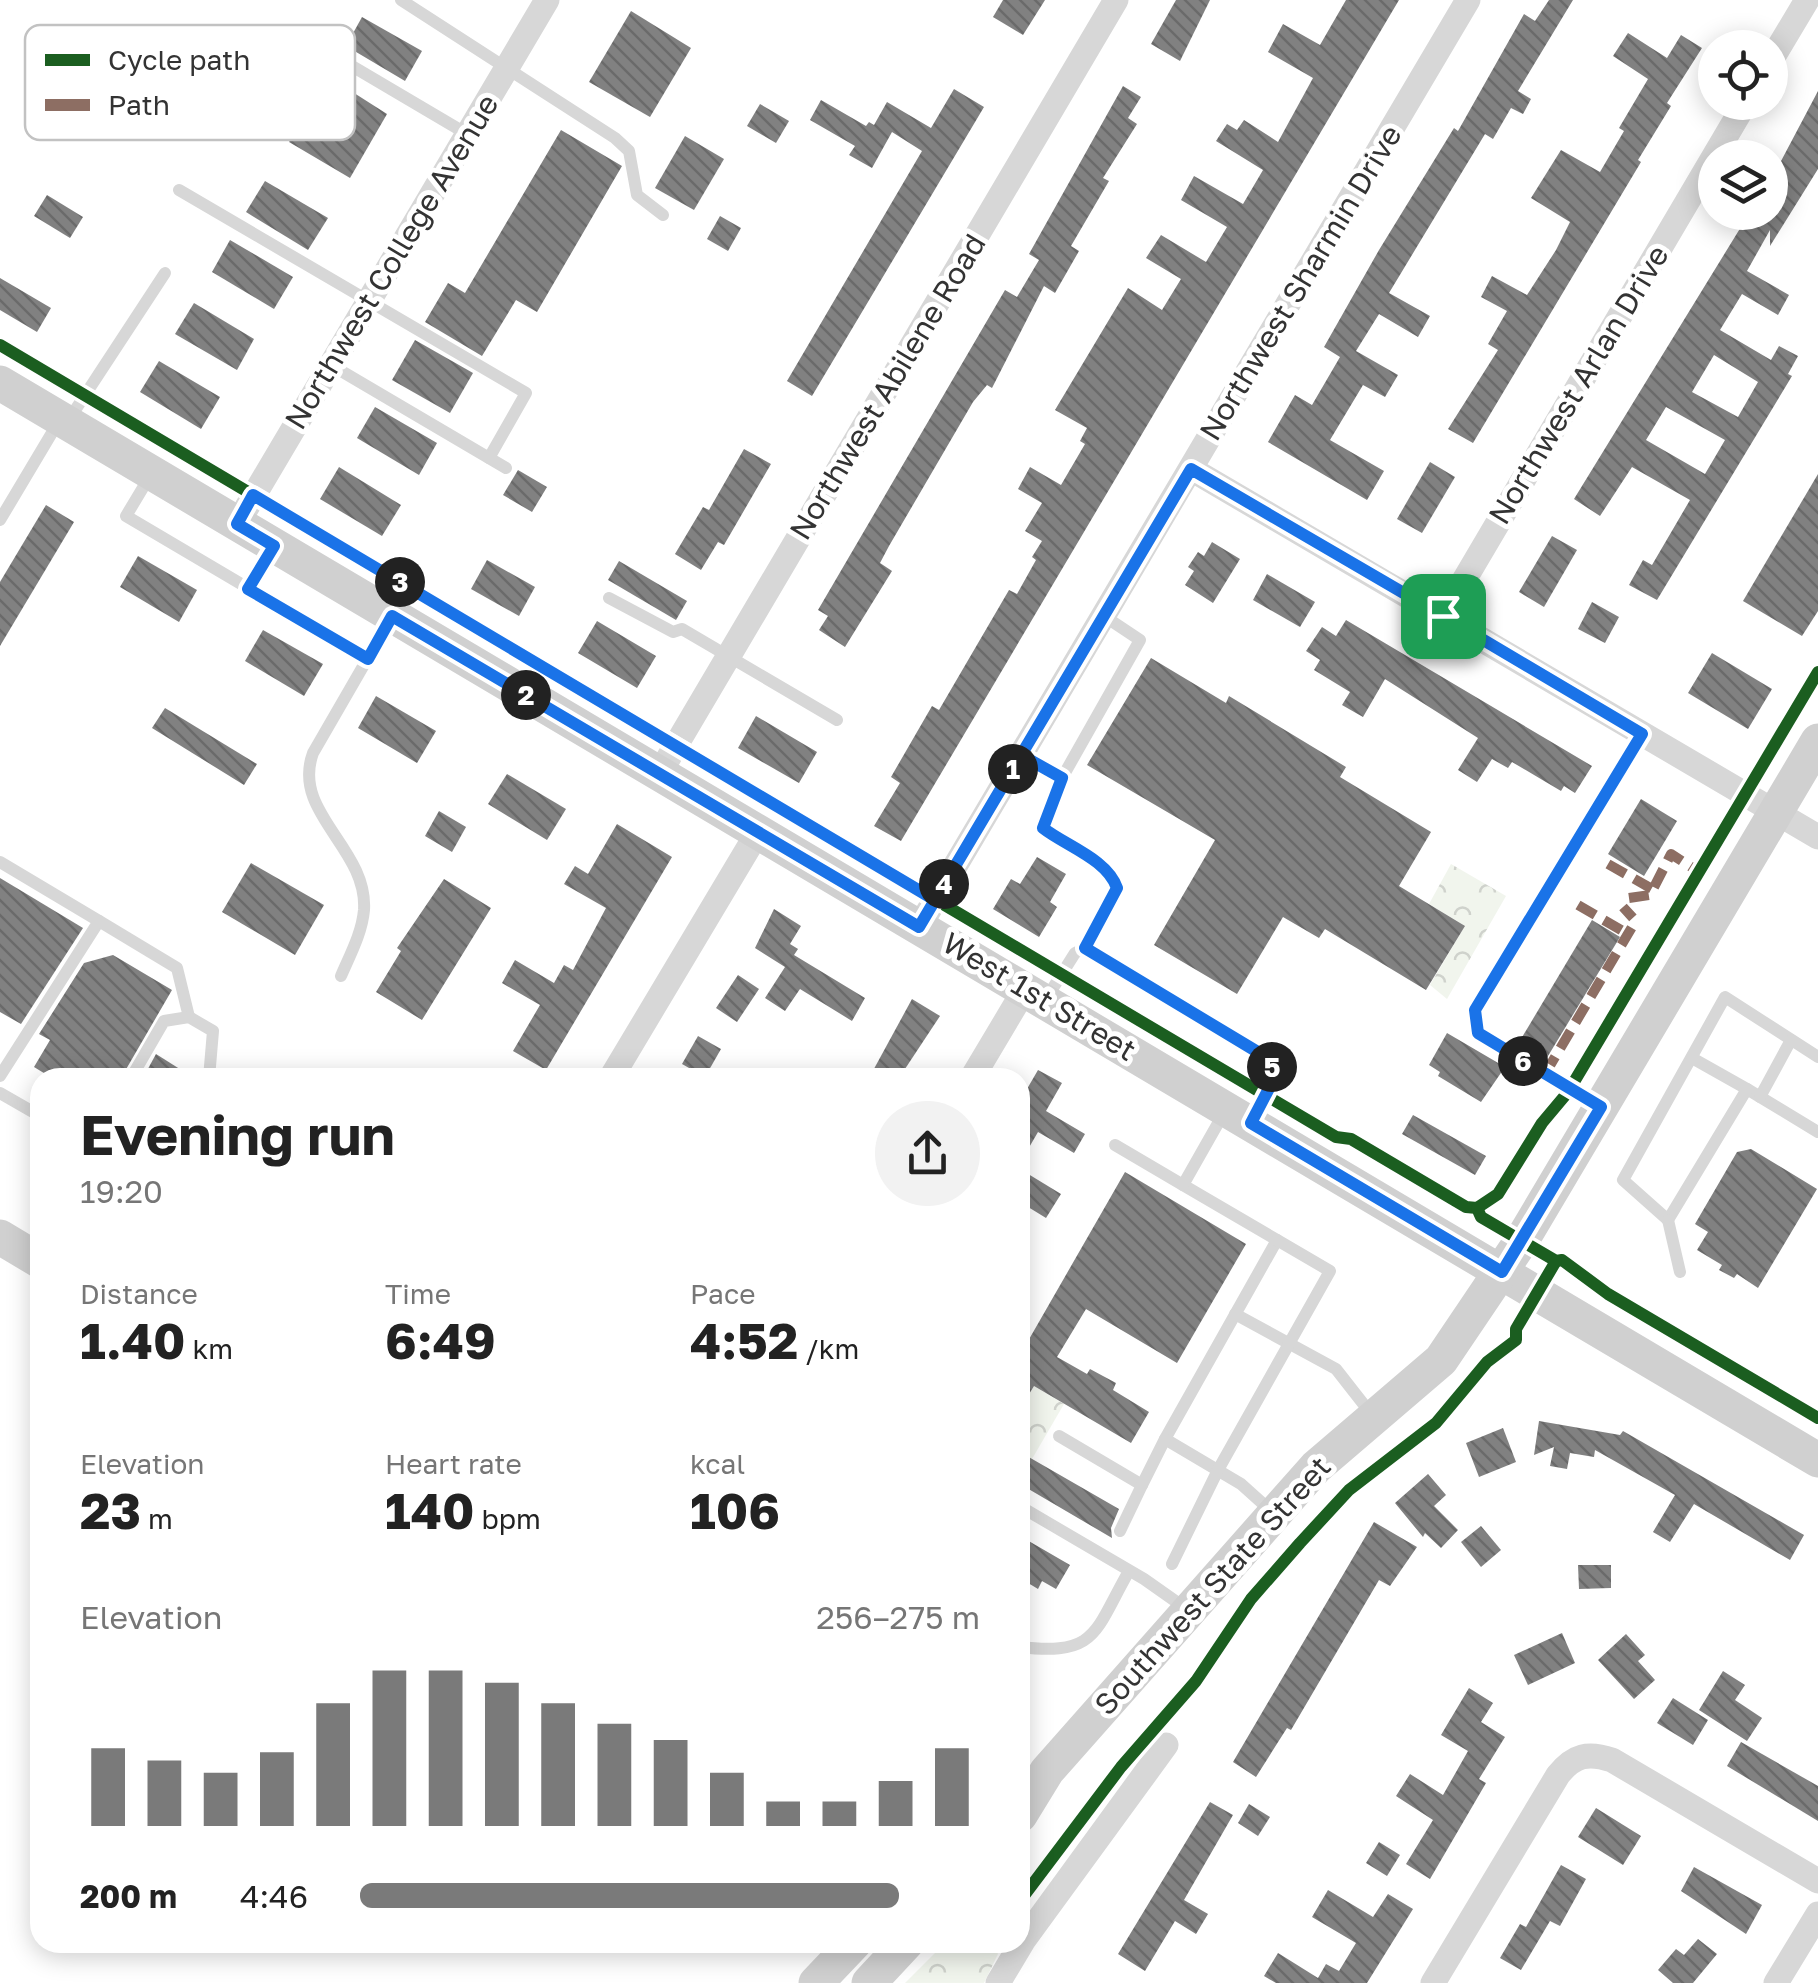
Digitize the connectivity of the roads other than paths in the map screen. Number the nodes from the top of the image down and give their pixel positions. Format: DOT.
graph roads {
  1 [pos="401,0"];
  2 [pos="547,0"];
  3 [pos="1116,0"];
  4 [pos="1468,0"];
  5 [pos="1807,0"];
  6 [pos="1788,32"];
  7 [pos="355,67"];
  8 [pos="507,67"];
  9 [pos="1735,120"];
  10 [pos="467,134"];
  11 [pos="179,190"];
  12 [pos="663,215"];
  13 [pos="165,273"];
  14 [pos="368,301"];
  15 [pos="330,365"];
  16 [pos="0,383"];
  17 [pos="64,421"];
  18 [pos="489,458"];
  19 [pos="506,468"];
  20 [pos="1191,469"];
  21 [pos="152,474"];
  22 [pos="0,520"];
  23 [pos="237,524"];
  24 [pos="274,546"];
  25 [pos="248,589"];
  26 [pos="609,598"];
  27 [pos="392,616"];
  28 [pos="1104,616"];
  29 [pos="1443,616"];
  30 [pos="729,654"];
  31 [pos="368,659"];
  32 [pos="836,720"];
  33 [pos="1642,734"];
  34 [pos="1818,741"];
  35 [pos="1021,755"];
  36 [pos="659,774"];
  37 [pos="1062,778"];
  38 [pos="1776,812"];
  39 [pos="758,832"];
  40 [pos="1818,837"];
  41 [pos="0,862"];
  42 [pos="99,921"];
  43 [pos="919,927"];
  44 [pos="1085,948"];
  45 [pos="341,976"];
  46 [pos="1035,995"];
  47 [pos="190,1017"];
  48 [pos="1791,1040"];
  49 [pos="1818,1057"];
  50 [pos="1692,1058"];
  51 [pos="137,1068"];
  52 [pos="211,1068"];
  53 [pos="618,1068"];
  54 [pos="980,1068"];
  55 [pos="1,1075"];
  56 [pos="0,1093"];
  57 [pos="1753,1093"];
  58 [pos="1601,1107"];
  59 [pos="30,1110"];
  60 [pos="1239,1116"];
  61 [pos="1818,1132"];
  62 [pos="1115,1145"];
  63 [pos="1183,1184"];
  64 [pos="1668,1220"];
  65 [pos="0,1237"];
  66 [pos="1277,1240"];
  67 [pos="30,1255"];
  68 [pos="1502,1272"];
  69 [pos="1680,1272"];
  70 [pos="1235,1314"];
  71 [pos="1290,1342"];
  72 [pos="1374,1417"];
  73 [pos="1060,1436"];
  74 [pos="1165,1440"];
  75 [pos="1818,1460"];
  76 [pos="1218,1470"];
  77 [pos="1142,1485"];
  78 [pos="1030,1511"];
  79 [pos="1273,1513"];
  80 [pos="1120,1531"];
  81 [pos="1172,1564"];
  82 [pos="1129,1570"];
  83 [pos="1190,1612"];
  84 [pos="1030,1648"];
  85 [pos="1166,1745"];
  86 [pos="1034,1777"];
  87 [pos="1818,1882"];
  88 [pos="1818,1914"];
  89 [pos="1030,1929"];
  90 [pos="845,1953"];
  91 [pos="897,1953"];
  92 [pos="1015,1953"];
  93 [pos="816,1983"];
  94 [pos="869,1983"];
  95 [pos="998,1983"];
  96 [pos="1433,1983"];
  97 [pos="1776,1983"];
  1 -- 8 [label="lane"];
  2 -- 8 [label="street, Northwest College Avenue"];
  3 -- 30 [label="street, Northwest Abilene Road"];
  4 -- 20 [label="street, Northwest Sharmin Drive"];
  5 -- 6 [label="street"];
  7 -- 10 [label="lane"];
  8 -- 10 [label="street, Northwest College Avenue"];
  8 -- 12 [label="lane"];
  9 -- 29 [label="street, Northwest Arlan Drive"];
  10 -- 14 [label="street, Northwest College Avenue"];
  11 -- 14 [label="lane"];
  13 -- 17 [label="lane"];
  14 -- 15 [label="street, Northwest College Avenue"];
  14 -- 18 [label="lane"];
  15 -- 18 [label="lane"];
  15 -- 23 [label="street, Northwest College Avenue"];
  16 -- 17 [label="main road, West 1st Street"];
  17 -- 21 [label="main road, West 1st Street"];
  17 -- 22 [label="lane"];
  18 -- 19 [label="lane"];
  20 -- 28 [label="street, Northwest Sharmin Drive"];
  20 -- 29 [label="street"];
  21 -- 23 [label="main road, West 1st Street"];
  21 -- 25 [label="lane"];
  23 -- 24 [label="main road, West 1st Street"];
  24 -- 25 [label="lane"];
  24 -- 27 [label="main road, West 1st Street"];
  25 -- 31 [label="lane"];
  26 -- 30 [label="lane"];
  27 -- 31 [label="lane"];
  27 -- 36 [label="main road, West 1st Street"];
  28 -- 35 [label="street, Northwest Sharmin Drive"];
  28 -- 37 [label="lane"];
  29 -- 33 [label="street"];
  30 -- 32 [label="lane"];
  30 -- 36 [label="street, Northwest Abilene Road"];
  31 -- 45 [label="lane"];
  33 -- 38 [label="street"];
  33 -- 58 [label="lane"];
  34 -- 38 [label="main road, Southwest State Street"];
  35 -- 37 [label="lane"];
  35 -- 43 [label="street, Northwest Sharmin Drive"];
  36 -- 39 [label="main road, West 1st Street"];
  37 -- 44 [label="lane"];
  38 -- 40 [label="street"];
  38 -- 58 [label="main road, Southwest State Street"];
  39 -- 43 [label="main road, West 1st Street"];
  39 -- 53 [label="street"];
  41 -- 42 [label="lane"];
  42 -- 47 [label="lane"];
  42 -- 55 [label="lane"];
  43 -- 46 [label="main road, West 1st Street"];
  44 -- 46 [label="lane"];
  44 -- 60 [label="lane"];
  46 -- 54 [label="street"];
  46 -- 60 [label="main road, West 1st Street"];
  47 -- 51 [label="lane"];
  47 -- 52 [label="lane"];
  48 -- 49 [label="lane"];
  48 -- 50 [label="lane"];
  48 -- 57 [label="lane"];
  50 -- 57 [label="lane"];
  50 -- 64 [label="lane"];
  56 -- 59 [label="lane"];
  57 -- 61 [label="lane"];
  57 -- 64 [label="lane"];
  58 -- 68 [label="main road, Southwest State Street"];
  60 -- 63 [label="lane"];
  60 -- 68 [label="main road, West 1st Street"];
  62 -- 63 [label="lane"];
  63 -- 66 [label="lane"];
  64 -- 69 [label="lane"];
  65 -- 67 [label="main road"];
  66 -- 70 [label="lane"];
  66 -- 71 [label="lane"];
  68 -- 72 [label="main road, Southwest State Street"];
  68 -- 75 [label="main road, West 1st Street"];
  70 -- 71 [label="lane"];
  70 -- 74 [label="lane"];
  71 -- 72 [label="lane"];
  71 -- 76 [label="lane"];
  72 -- 79 [label="main road, Southwest State Street"];
  73 -- 77 [label="lane"];
  74 -- 76 [label="lane"];
  74 -- 77 [label="lane"];
  76 -- 79 [label="lane"];
  76 -- 81 [label="lane"];
  77 -- 80 [label="lane"];
  78 -- 82 [label="lane"];
  79 -- 83 [label="main road, Southwest State Street"];
  82 -- 83 [label="lane"];
  82 -- 84 [label="lane"];
  83 -- 86 [label="main road, Southwest State Street"];
  85 -- 89 [label="street"];
  87 -- 96 [label="street"];
  88 -- 97 [label="street"];
  90 -- 93 [label="main road"];
  91 -- 94 [label="main road"];
  92 -- 95 [label="street"];
}
